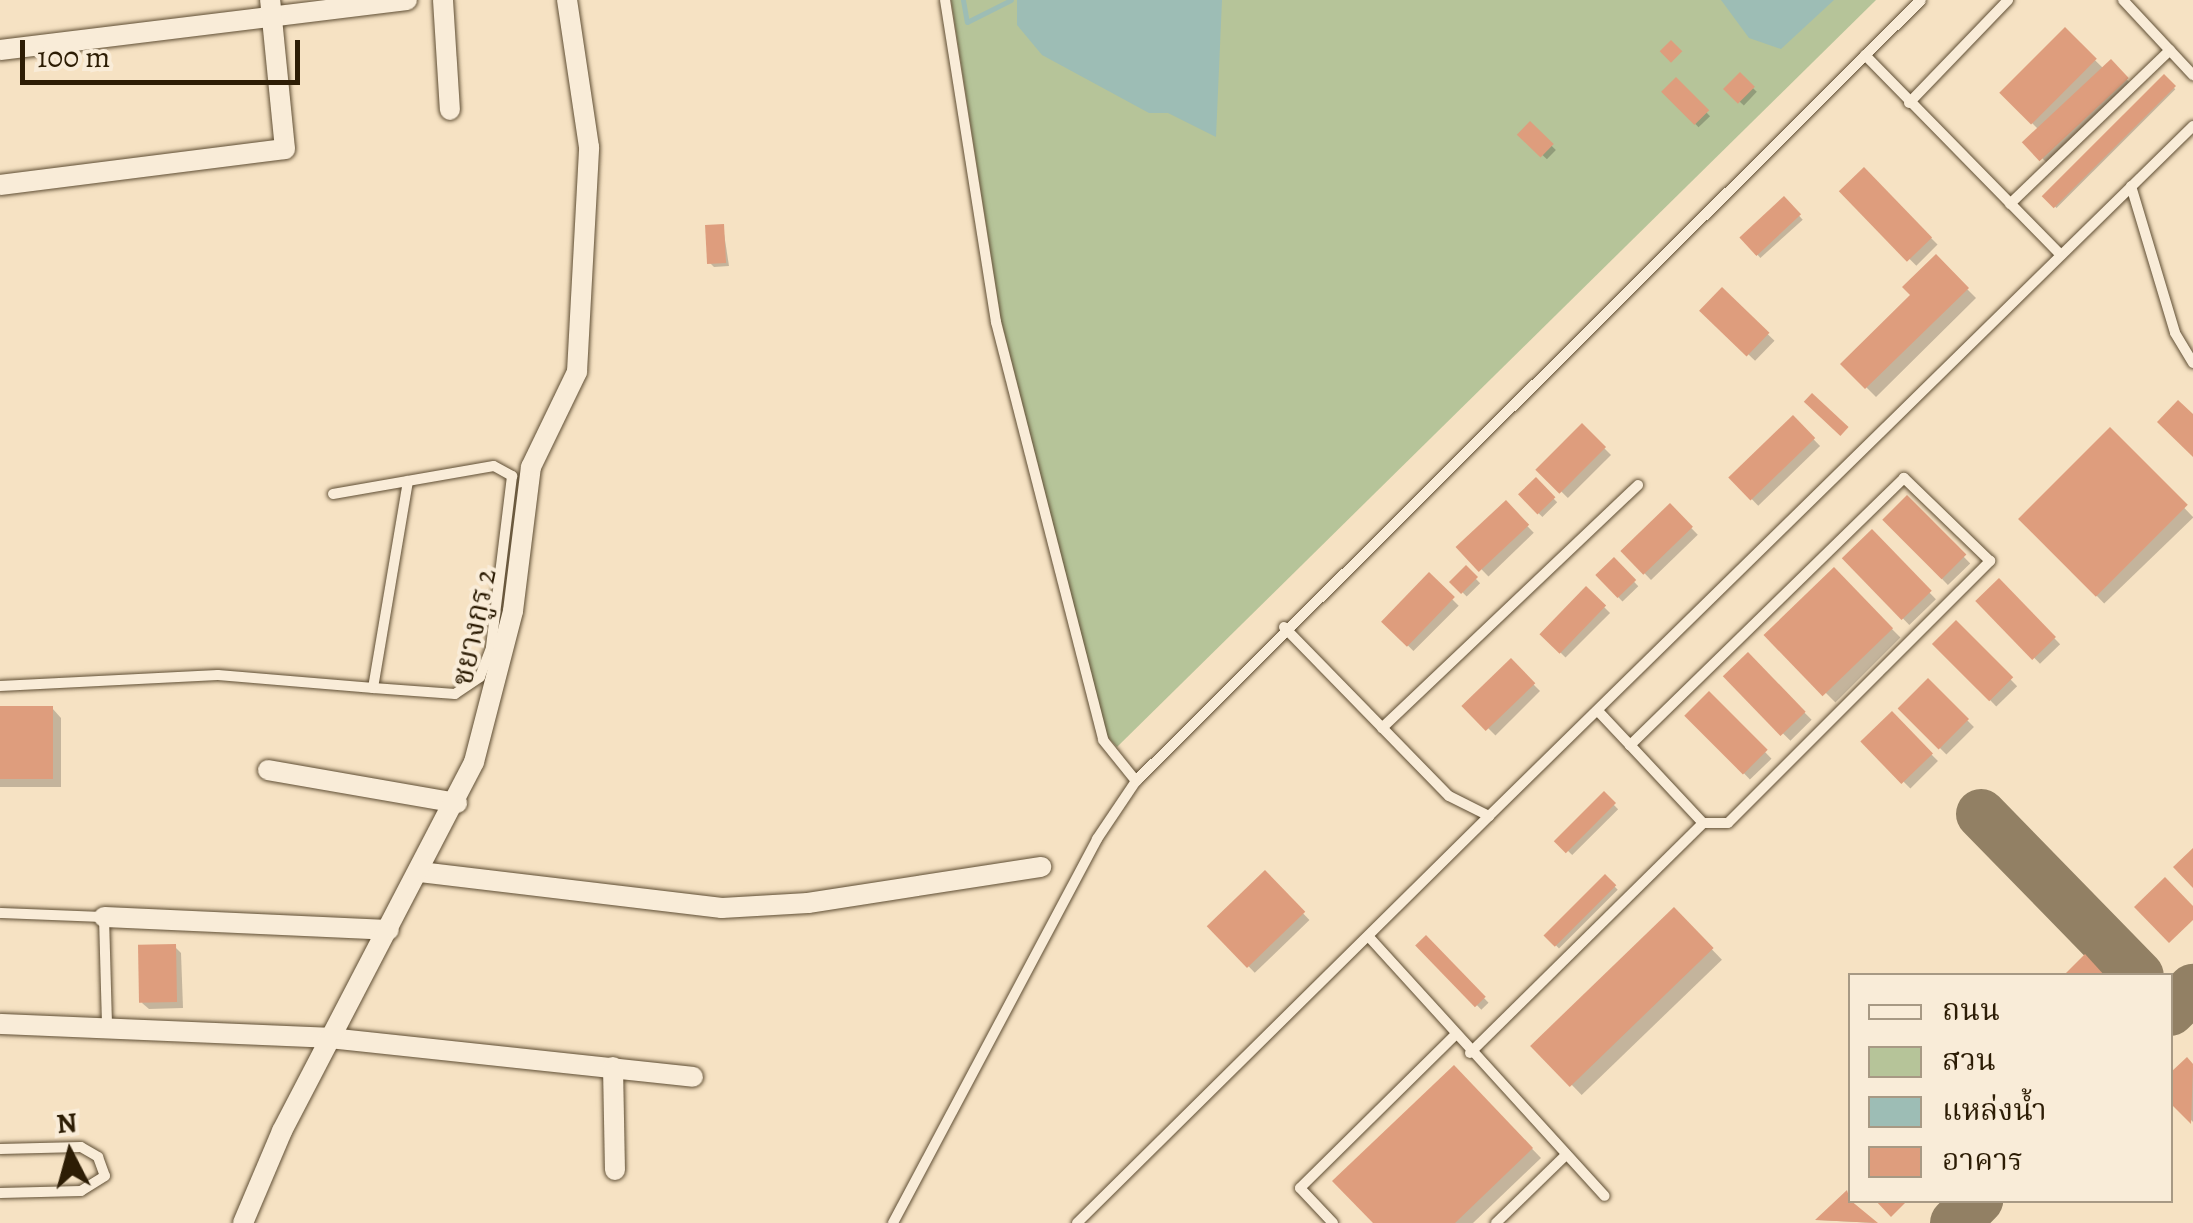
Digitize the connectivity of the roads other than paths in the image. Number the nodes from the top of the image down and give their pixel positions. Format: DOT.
graph roads {
  1 [pos="407,0"];
  2 [pos="444,0"];
  3 [pos="567,0"];
  4 [pos="945,0"];
  5 [pos="1921,0"];
  6 [pos="2008,0"];
  7 [pos="2123,0"];
  8 [pos="271,8"];
  9 [pos="0,50"];
  10 [pos="2170,50"];
  11 [pos="1864,56"];
  12 [pos="2193,74"];
  13 [pos="1909,104"];
  14 [pos="450,110"];
  15 [pos="2193,126"];
  16 [pos="0,186"];
  17 [pos="2131,186"];
  18 [pos="2010,204"];
  19 [pos="2062,255"];
  20 [pos="2193,363"];
  21 [pos="408,481"];
  22 [pos="1638,485"];
  23 [pos="333,494"];
  24 [pos="1284,628"];
  25 [pos="0,686"];
  26 [pos="373,688"];
  27 [pos="1598,711"];
  28 [pos="1382,728"];
  29 [pos="1630,745"];
  30 [pos="268,770"];
  31 [pos="1136,781"];
  32 [pos="457,803"];
  33 [pos="1488,816"];
  34 [pos="1703,823"];
  35 [pos="1041,866"];
  36 [pos="420,872"];
  37 [pos="0,913"];
  38 [pos="104,917"];
  39 [pos="389,930"];
  40 [pos="1369,937"];
  41 [pos="0,1024"];
  42 [pos="107,1027"];
  43 [pos="1455,1036"];
  44 [pos="330,1038"];
  45 [pos="1470,1052"];
  46 [pos="612,1067"];
  47 [pos="693,1076"];
  48 [pos="0,1149"];
  49 [pos="1566,1155"];
  50 [pos="615,1170"];
  51 [pos="0,1193"];
  52 [pos="1605,1196"];
  53 [pos="243,1223"];
  54 [pos="892,1223"];
  55 [pos="1077,1223"];
  56 [pos="1334,1223"];
  57 [pos="1496,1223"];
  1 -- 8 [label="street"];
  2 -- 14 [label="street"];
  3 -- 32 [label="street, ชยางกูร 2"];
  4 -- 31 [label="lane"];
  5 -- 11 [label="lane"];
  6 -- 13 [label="lane"];
  7 -- 10 [label="lane"];
  8 -- 9 [label="street"];
  8 -- 16 [label="street"];
  10 -- 12 [label="lane"];
  10 -- 18 [label="lane"];
  11 -- 13 [label="lane"];
  11 -- 24 [label="lane"];
  13 -- 18 [label="lane"];
  15 -- 17 [label="lane"];
  17 -- 19 [label="lane"];
  17 -- 20 [label="lane"];
  18 -- 19 [label="lane"];
  19 -- 27 [label="lane"];
  21 -- 23 [label="lane"];
  21 -- 26 [label="lane"];
  21 -- 26 [label="lane"];
  22 -- 28 [label="lane"];
  24 -- 28 [label="lane"];
  24 -- 31 [label="lane"];
  25 -- 26 [label="lane"];
  27 -- 29 [label="lane"];
  27 -- 33 [label="lane"];
  28 -- 33 [label="lane"];
  29 -- 34 [label="lane"];
  29 -- 34 [label="lane"];
  30 -- 32 [label="street"];
  31 -- 54 [label="lane"];
  32 -- 36 [label="street, ชยางกูร 2"];
  33 -- 40 [label="lane"];
  34 -- 45 [label="lane"];
  35 -- 36 [label="street"];
  36 -- 39 [label="street, ชยางกูร 2"];
  37 -- 38 [label="lane"];
  38 -- 39 [label="street"];
  38 -- 42 [label="lane"];
  39 -- 44 [label="street, ชยางกูร 2"];
  40 -- 43 [label="lane"];
  40 -- 55 [label="lane"];
  41 -- 42 [label="street"];
  42 -- 44 [label="street"];
  43 -- 45 [label="lane"];
  43 -- 56 [label="lane"];
  44 -- 46 [label="street"];
  44 -- 53 [label="street, ชยางกูร 2"];
  45 -- 49 [label="lane"];
  46 -- 47 [label="street"];
  46 -- 50 [label="street"];
  48 -- 51 [label="lane"];
  49 -- 52 [label="lane"];
  49 -- 57 [label="lane"];
}
